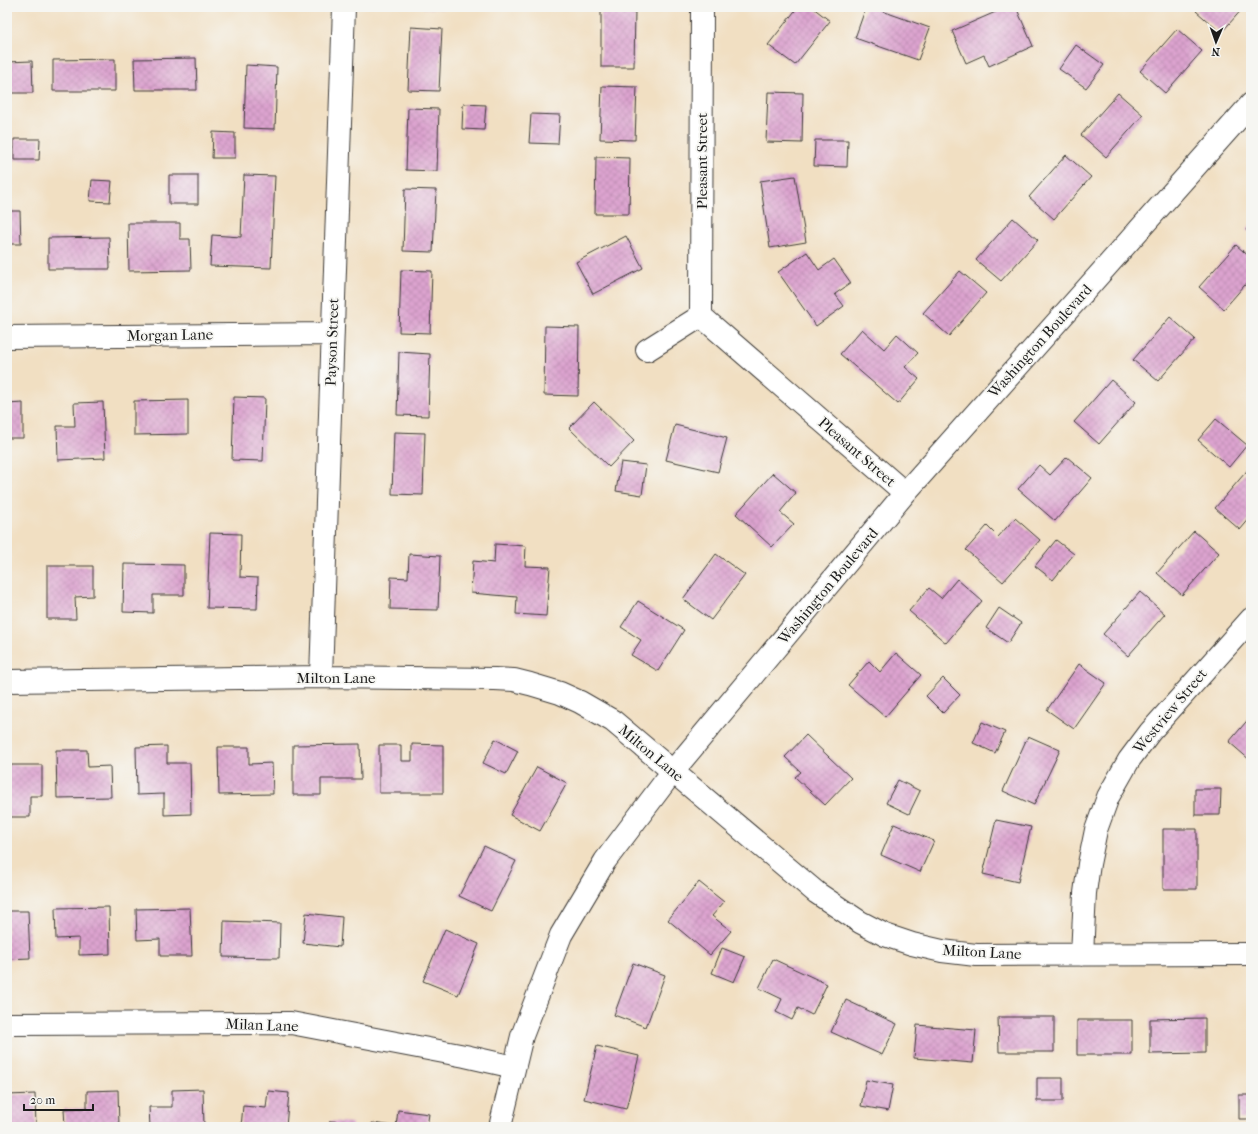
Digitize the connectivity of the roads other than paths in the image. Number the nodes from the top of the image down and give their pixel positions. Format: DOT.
graph roads {
  1 [pos="344,7"];
  2 [pos="702,7"];
  3 [pos="1251,104"];
  4 [pos="701,316"];
  5 [pos="332,334"];
  6 [pos="7,337"];
  7 [pos="647,350"];
  8 [pos="905,493"];
  9 [pos="1251,619"];
  10 [pos="321,677"];
  11 [pos="7,681"];
  12 [pos="673,772"];
  13 [pos="1251,954"];
  14 [pos="1082,955"];
  15 [pos="7,1024"];
  16 [pos="514,1067"];
  17 [pos="500,1127"];
  1 -- 5 [label="street, Payson Street"];
  2 -- 4 [label="street, Pleasant Street"];
  3 -- 8 [label="street, Washington Boulevard"];
  4 -- 7 [label="street"];
  4 -- 8 [label="street, Pleasant Street"];
  5 -- 6 [label="street, Morgan Lane"];
  5 -- 10 [label="street, Payson Street"];
  8 -- 12 [label="street, Washington Boulevard"];
  9 -- 14 [label="street, Westview Street"];
  10 -- 11 [label="street, Milton Lane"];
  10 -- 12 [label="street, Milton Lane"];
  12 -- 14 [label="street, Milton Lane"];
  12 -- 16 [label="street, Washington Boulevard"];
  13 -- 14 [label="street, Milton Lane"];
  15 -- 16 [label="street, Milan Lane"];
  16 -- 17 [label="street, Washington Boulevard"];
}
